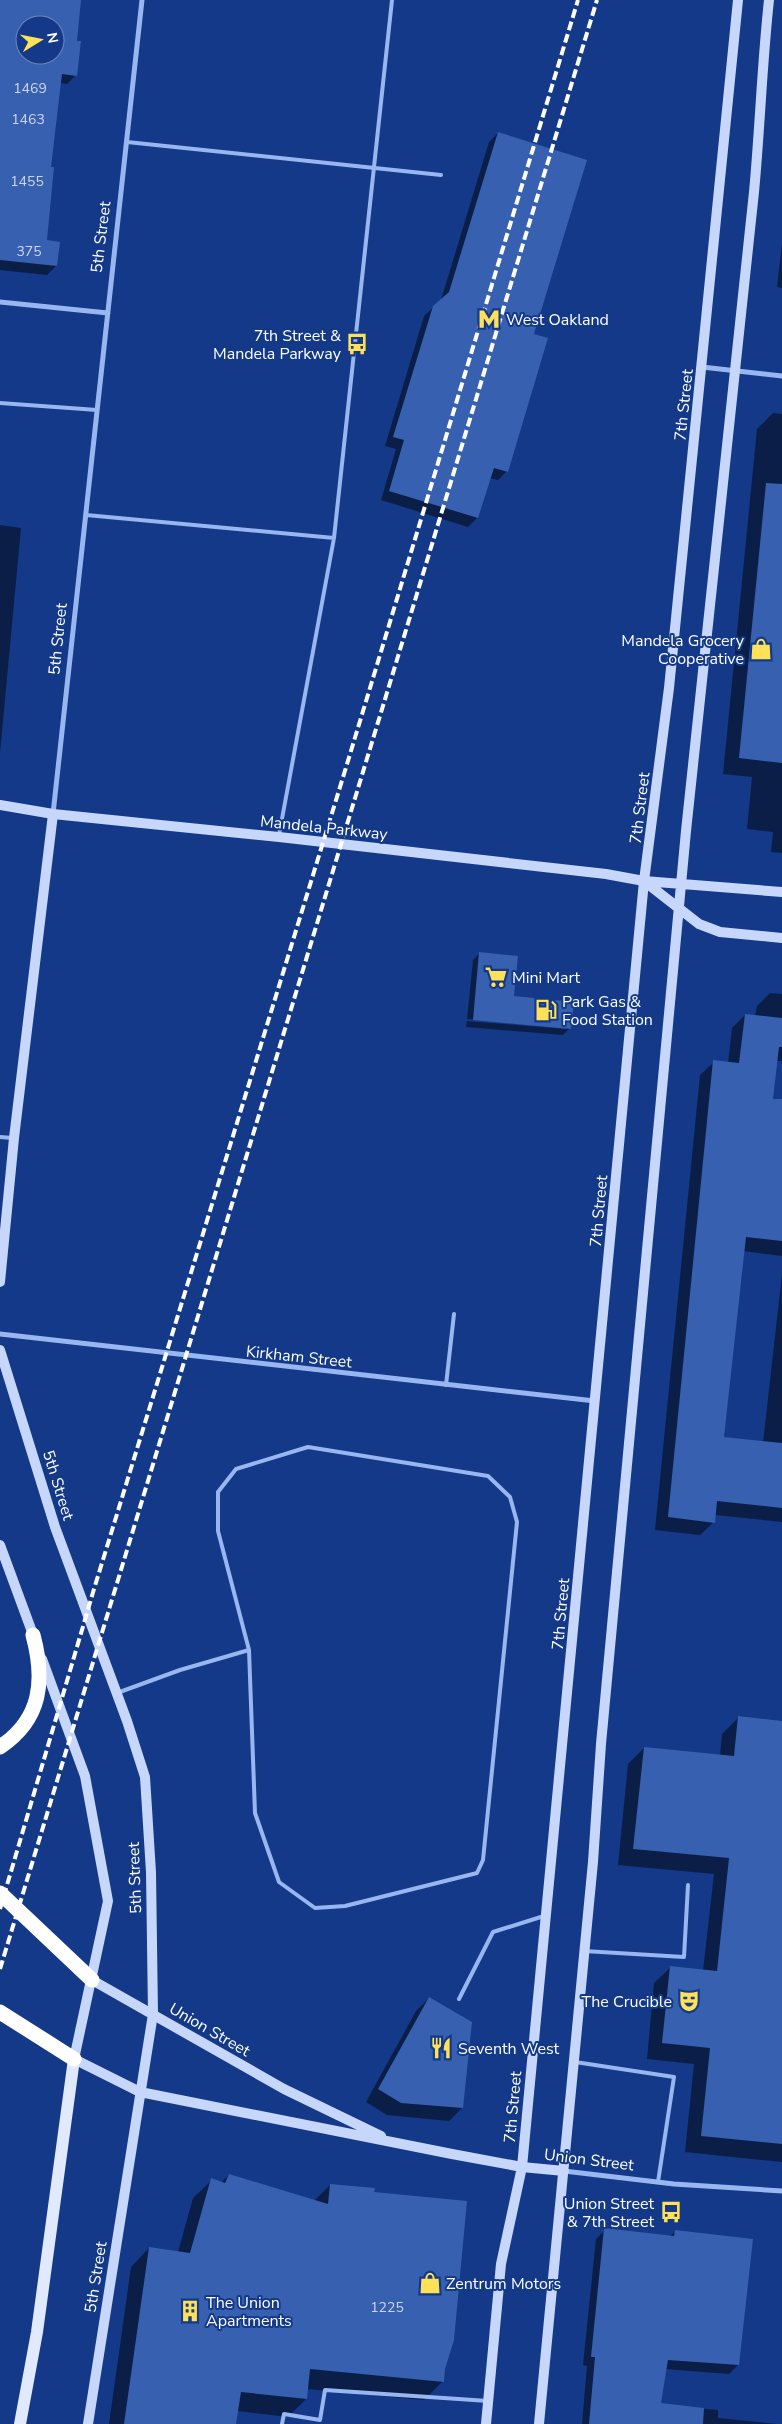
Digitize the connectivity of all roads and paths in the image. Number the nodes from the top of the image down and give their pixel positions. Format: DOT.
graph roads {
  1 [pos="142,0"];
  2 [pos="392,0"];
  3 [pos="738,0"];
  4 [pos="769,0"];
  5 [pos="127,142"];
  6 [pos="374,169"];
  7 [pos="441,175"];
  8 [pos="0,302"];
  9 [pos="108,313"];
  10 [pos="702,367"];
  11 [pos="735,370"];
  12 [pos="782,376"];
  13 [pos="0,403"];
  14 [pos="97,410"];
  15 [pos="86,515"];
  16 [pos="334,538"];
  17 [pos="0,805"];
  18 [pos="53,814"];
  19 [pos="279,837"];
  20 [pos="644,881"];
  21 [pos="682,883"];
  22 [pos="782,892"];
  23 [pos="680,910"];
  24 [pos="782,938"];
  25 [pos="0,1137"];
  26 [pos="14,1138"];
  27 [pos="0,1282"];
  28 [pos="454,1314"];
  29 [pos="0,1334"];
  30 [pos="0,1350"];
  31 [pos="446,1385"];
  32 [pos="595,1401"];
  33 [pos="0,1545"];
  34 [pos="33,1635"];
  35 [pos="249,1650"];
  36 [pos="117,1693"];
  37 [pos="0,1746"];
  38 [pos="688,1885"];
  39 [pos="0,1893"];
  40 [pos="546,1916"];
  41 [pos="584,1952"];
  42 [pos="92,1980"];
  43 [pos="459,1998"];
  44 [pos="0,2012"];
  45 [pos="153,2014"];
  46 [pos="74,2059"];
  47 [pos="573,2062"];
  48 [pos="140,2092"];
  49 [pos="395,2143"];
  50 [pos="522,2167"];
  51 [pos="564,2171"];
  52 [pos="658,2182"];
  53 [pos="782,2191"];
  54 [pos="488,2401"];
  55 [pos="20,2424"];
  56 [pos="88,2424"];
  57 [pos="282,2424"];
  58 [pos="486,2424"];
  59 [pos="539,2424"];
  1 -- 5 [label="street, 5th Street"];
  2 -- 6 [label="lane"];
  3 -- 10 [label="main road, 7th Street"];
  4 -- 11 [label="main road"];
  5 -- 6 [label="lane"];
  5 -- 9 [label="street, 5th Street"];
  6 -- 7 [label="lane"];
  6 -- 16 [label="lane"];
  8 -- 9 [label="street"];
  9 -- 14 [label="street, 5th Street"];
  10 -- 11 [label="street"];
  10 -- 20 [label="main road, 7th Street"];
  11 -- 12 [label="street"];
  11 -- 21 [label="main road"];
  13 -- 14 [label="lane"];
  14 -- 15 [label="street, 5th Street"];
  15 -- 16 [label="lane"];
  15 -- 18 [label="street, 5th Street"];
  16 -- 19 [label="lane"];
  17 -- 18 [label="main road, Mandela Parkway"];
  18 -- 19 [label="main road, Mandela Parkway"];
  18 -- 26 [label="main road, 5th Street"];
  19 -- 20 [label="main road, Mandela Parkway"];
  20 -- 21 [label="main road, Mandela Parkway"];
  20 -- 23 [label="main road, Mandela Parkway"];
  20 -- 32 [label="main road, 7th Street"];
  21 -- 22 [label="main road, Mandela Parkway"];
  21 -- 23 [label="main road"];
  23 -- 24 [label="main road, Mandela Parkway"];
  23 -- 41 [label="main road"];
  25 -- 26 [label="lane"];
  26 -- 27 [label="main road, 5th Street"];
  28 -- 31 [label="lane"];
  29 -- 31 [label="street, Kirkham Street"];
  30 -- 36 [label="main road, 5th Street"];
  31 -- 32 [label="street, Kirkham Street"];
  32 -- 40 [label="main road, 7th Street"];
  33 -- 34 [label="main road, 5th Street"];
  34 -- 37 [label="highway"];
  34 -- 42 [label="main road, 5th Street"];
  35 -- 35 [label="lane"];
  35 -- 36 [label="lane"];
  36 -- 45 [label="main road, 5th Street"];
  38 -- 41 [label="lane"];
  39 -- 42 [label="highway"];
  40 -- 43 [label="lane"];
  40 -- 50 [label="main road, 7th Street"];
  41 -- 47 [label="main road"];
  42 -- 45 [label="main road, Union Street"];
  42 -- 46 [label="main road, 5th Street"];
  44 -- 46 [label="highway"];
  45 -- 48 [label="main road, 5th Street"];
  45 -- 49 [label="main road, Union Street"];
  46 -- 48 [label="main road, Union Street"];
  46 -- 55 [label="main road, 5th Street"];
  47 -- 51 [label="main road"];
  47 -- 52 [label="lane"];
  48 -- 49 [label="main road, Union Street"];
  48 -- 56 [label="main road, 5th Street"];
  49 -- 50 [label="main road, Union Street"];
  50 -- 51 [label="main road, Union Street"];
  50 -- 54 [label="main road, 7th Street"];
  51 -- 52 [label="street, Union Street"];
  51 -- 59 [label="main road"];
  52 -- 53 [label="street, Union Street"];
  54 -- 57 [label="lane"];
  54 -- 58 [label="main road, 7th Street"];
}
